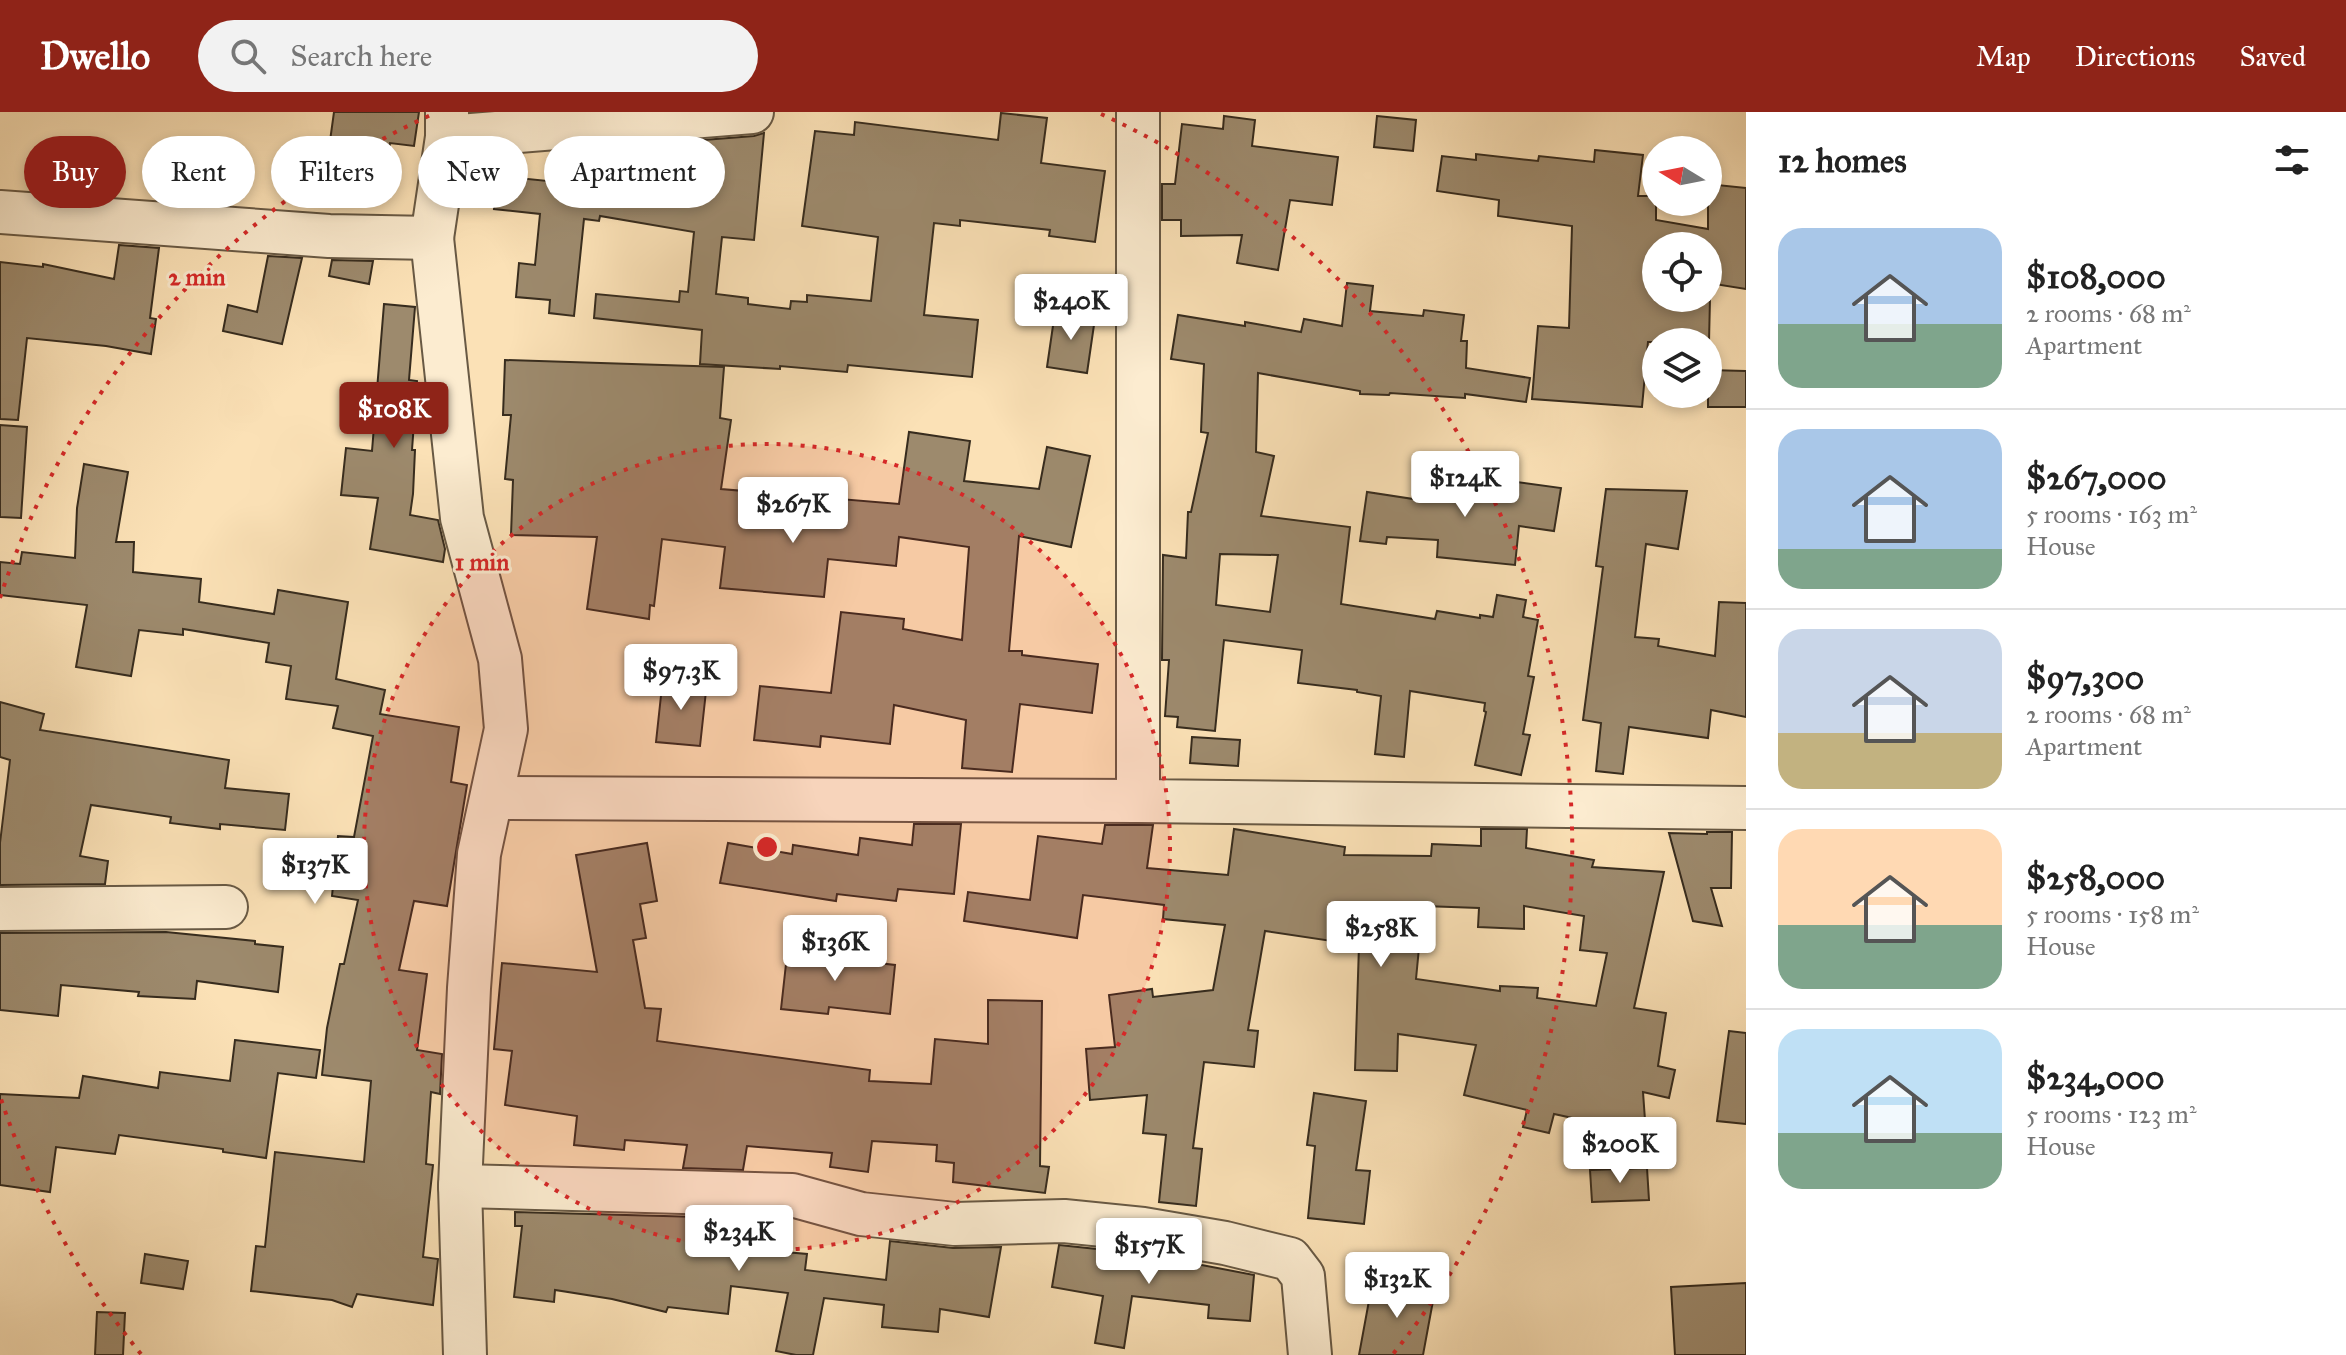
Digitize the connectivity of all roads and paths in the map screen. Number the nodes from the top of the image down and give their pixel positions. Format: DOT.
graph roads {
  1 [pos="752,112"];
  2 [pos="1138,112"];
  3 [pos="447,125"];
  4 [pos="0,212"];
  5 [pos="432,238"];
  6 [pos="492,798"];
  7 [pos="1138,801"];
  8 [pos="1746,808"];
  9 [pos="226,907"];
  10 [pos="0,909"];
  11 [pos="460,1186"];
  12 [pos="465,1355"];
  13 [pos="1310,1355"];
  1 -- 3 [label="street"];
  2 -- 7 [label="street"];
  3 -- 5 [label="street"];
  4 -- 5 [label="street"];
  5 -- 6 [label="street"];
  6 -- 7 [label="street"];
  6 -- 11 [label="street"];
  7 -- 8 [label="street"];
  9 -- 10 [label="street"];
  11 -- 12 [label="street"];
  11 -- 13 [label="street"];
}
